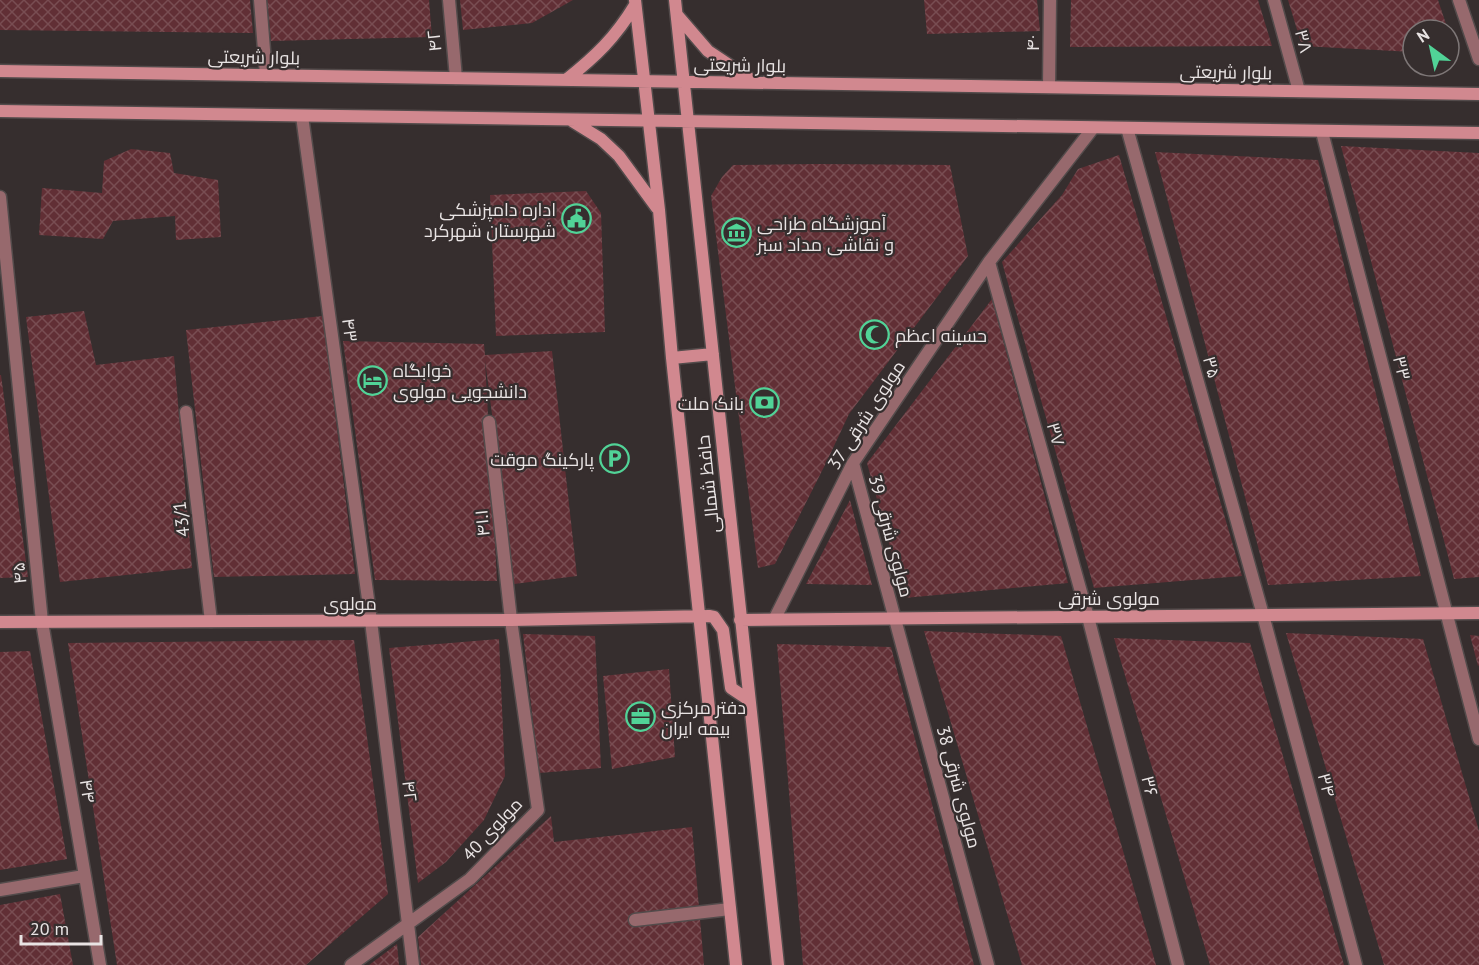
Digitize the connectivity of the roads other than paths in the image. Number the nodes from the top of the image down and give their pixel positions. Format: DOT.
graph roads {
  1 [pos="260,0"];
  2 [pos="448,0"];
  3 [pos="675,0"];
  4 [pos="1050,0"];
  5 [pos="1274,0"];
  6 [pos="1459,0"];
  7 [pos="635,3"];
  8 [pos="677,15"];
  9 [pos="1479,59"];
  10 [pos="0,71"];
  11 [pos="267,75"];
  12 [pos="456,78"];
  13 [pos="567,80"];
  14 [pos="644,81"];
  15 [pos="684,81"];
  16 [pos="757,83"];
  17 [pos="1049,87"];
  18 [pos="1299,91"];
  19 [pos="1479,93"];
  20 [pos="0,111"];
  21 [pos="302,116"];
  22 [pos="571,120"];
  23 [pos="648,121"];
  24 [pos="689,122"];
  25 [pos="1093,128"];
  26 [pos="1127,128"];
  27 [pos="1323,132"];
  28 [pos="1479,134"];
  29 [pos="0,197"];
  30 [pos="659,210"];
  31 [pos="989,262"];
  32 [pos="713,354"];
  33 [pos="672,358"];
  34 [pos="186,412"];
  35 [pos="489,422"];
  36 [pos="853,463"];
  37 [pos="1446,614"];
  38 [pos="1479,614"];
  39 [pos="1263,615"];
  40 [pos="700,616"];
  41 [pos="1088,617"];
  42 [pos="775,618"];
  43 [pos="895,618"];
  44 [pos="511,620"];
  45 [pos="740,620"];
  46 [pos="212,621"];
  47 [pos="371,621"];
  48 [pos="0,622"];
  49 [pos="42,622"];
  50 [pos="749,700"];
  51 [pos="1479,739"];
  52 [pos="84,876"];
  53 [pos="0,890"];
  54 [pos="730,909"];
  55 [pos="635,920"];
  56 [pos="408,922"];
  57 [pos="100,965"];
  58 [pos="351,965"];
  59 [pos="412,965"];
  60 [pos="736,965"];
  61 [pos="778,965"];
  62 [pos="988,965"];
  63 [pos="1178,965"];
  64 [pos="1356,965"];
  1 -- 11 [label="street"];
  2 -- 12 [label="street, ۴۲"];
  3 -- 8 [label="main road, حافظ شمالی"];
  4 -- 17 [label="street, ۴۰"];
  5 -- 18 [label="street, ۳۸"];
  6 -- 9 [label="street"];
  7 -- 13 [label="main road"];
  7 -- 14 [label="main road, حافظ شمالی"];
  8 -- 15 [label="main road, حافظ شمالی"];
  8 -- 16 [label="main road"];
  10 -- 11 [label="main road, بلوار شریعتی"];
  11 -- 12 [label="main road, بلوار شریعتی"];
  12 -- 13 [label="main road, بلوار شریعتی"];
  13 -- 14 [label="main road, بلوار شریعتی"];
  14 -- 15 [label="main road, بلوار شریعتی"];
  14 -- 23 [label="main road, حافظ شمالی"];
  15 -- 16 [label="main road, بلوار شریعتی"];
  15 -- 24 [label="main road, حافظ شمالی"];
  16 -- 17 [label="main road, بلوار شریعتی"];
  17 -- 18 [label="main road, بلوار شریعتی"];
  18 -- 19 [label="main road, بلوار شریعتی"];
  20 -- 21 [label="main road"];
  21 -- 22 [label="main road"];
  21 -- 47 [label="street, ۴۳"];
  22 -- 23 [label="main road"];
  22 -- 30 [label="main road"];
  23 -- 24 [label="main road"];
  23 -- 30 [label="main road, حافظ شمالی"];
  24 -- 25 [label="main road"];
  24 -- 32 [label="main road, حافظ شمالی"];
  25 -- 26 [label="main road"];
  25 -- 31 [label="street, مولوی شرقی 37"];
  26 -- 27 [label="main road"];
  26 -- 39 [label="street, ۳۵"];
  27 -- 28 [label="main road"];
  27 -- 37 [label="street, ۳۳"];
  29 -- 49 [label="street, ۴۵"];
  30 -- 33 [label="main road, حافظ شمالی"];
  31 -- 36 [label="street, مولوی شرقی 37"];
  31 -- 41 [label="street, ۳۷"];
  32 -- 33 [label="main road"];
  32 -- 45 [label="main road, حافظ شمالی"];
  33 -- 40 [label="main road, حافظ شمالی"];
  34 -- 46 [label="street, 43/1"];
  35 -- 44 [label="street, ۴۱.۱"];
  36 -- 42 [label="street, مولوی شرقی 37"];
  36 -- 43 [label="street, مولوی شرقی 39"];
  37 -- 38 [label="main road, مولوی شرقی"];
  37 -- 39 [label="main road, مولوی شرقی"];
  37 -- 51 [label="street, ۳۳"];
  39 -- 41 [label="main road, مولوی شرقی"];
  39 -- 64 [label="street, ۳۴"];
  40 -- 44 [label="main road, مولوی"];
  40 -- 50 [label="main road"];
  40 -- 54 [label="main road, حافظ شمالی"];
  41 -- 43 [label="main road, مولوی شرقی"];
  41 -- 63 [label="street, ۳۶"];
  42 -- 43 [label="main road, مولوی شرقی"];
  42 -- 45 [label="main road, مولوی شرقی"];
  43 -- 62 [label="street, مولوی شرقی 38"];
  44 -- 47 [label="main road, مولوی"];
  44 -- 56 [label="street, مولوی 40"];
  45 -- 50 [label="main road, حافظ شمالی"];
  46 -- 47 [label="main road, مولوی"];
  46 -- 49 [label="main road, مولوی"];
  47 -- 56 [label="street, ۴۲"];
  48 -- 49 [label="main road, مولوی"];
  49 -- 52 [label="street, ۴۴"];
  50 -- 61 [label="main road, حافظ شمالی"];
  52 -- 53 [label="street"];
  52 -- 57 [label="street, ۴۴"];
  54 -- 55 [label="street"];
  54 -- 60 [label="main road, حافظ شمالی"];
  56 -- 58 [label="street, مولوی 40"];
  56 -- 59 [label="street, ۴۲"];
}
